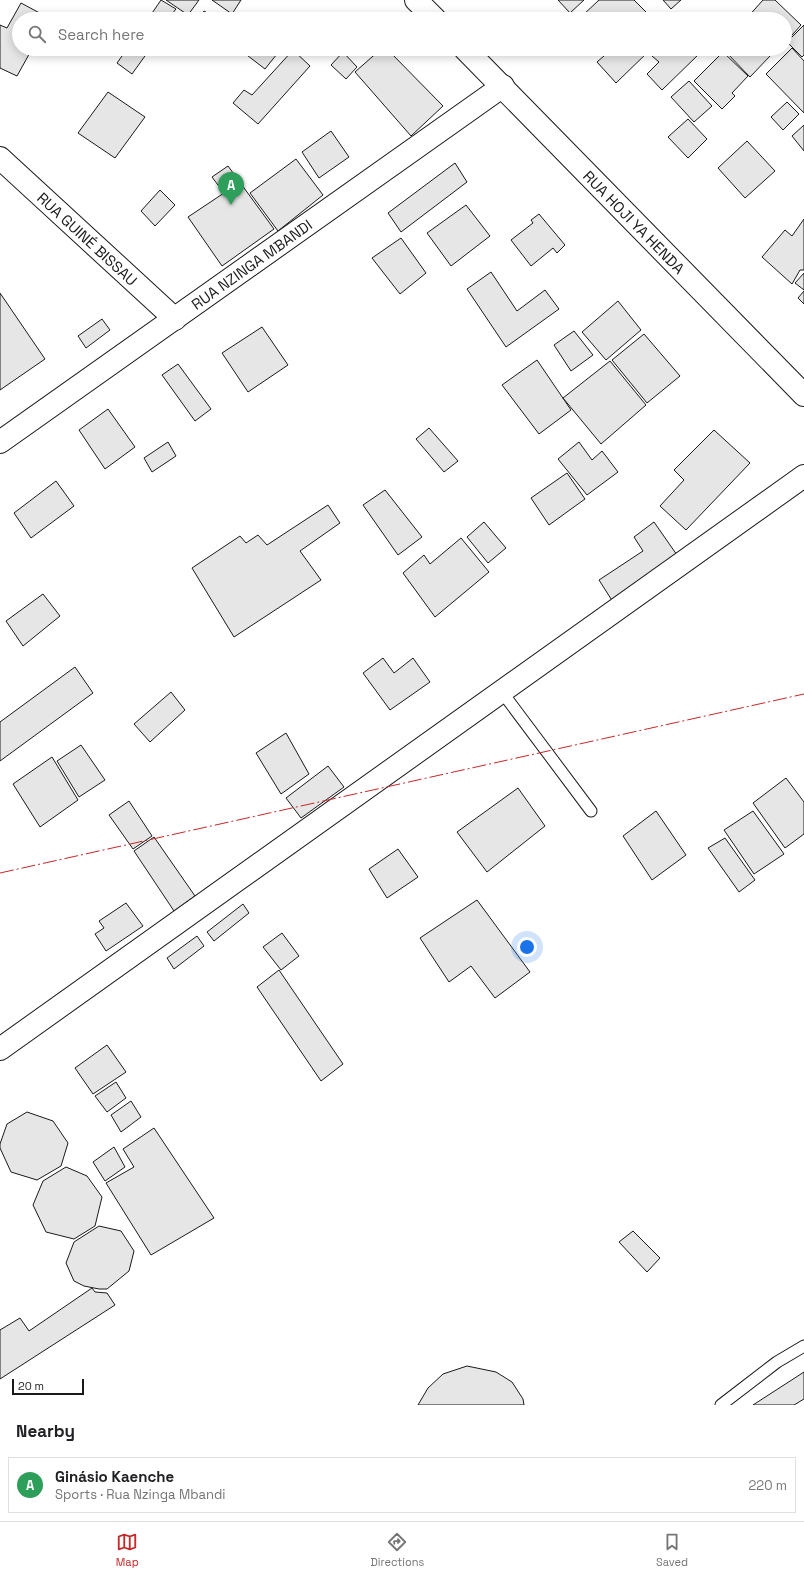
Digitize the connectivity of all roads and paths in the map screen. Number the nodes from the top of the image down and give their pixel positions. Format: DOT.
graph roads {
  1 [pos="416,0"];
  2 [pos="428,12"];
  3 [pos="472,56"];
  4 [pos="503,86"];
  5 [pos="0,158"];
  6 [pos="175,319"];
  7 [pos="804,395"];
  8 [pos="0,442"];
  9 [pos="804,476"];
  10 [pos="502,692"];
  11 [pos="591,811"];
  12 [pos="0,1049"];
  13 [pos="804,1346"];
  14 [pos="721,1405"];
  1 -- 2 [label="street"];
  3 -- 4 [label="street, RUA HOJI YA HENDA"];
  4 -- 6 [label="street, RUA NZINGA MBANDI"];
  4 -- 7 [label="street, RUA HOJI YA HENDA"];
  5 -- 6 [label="street, RUA GUINÉ BISSAU"];
  6 -- 8 [label="street, RUA NZINGA MBANDI"];
  9 -- 10 [label="street"];
  10 -- 11 [label="lane"];
  10 -- 12 [label="street"];
  13 -- 14 [label="lane"];
}
